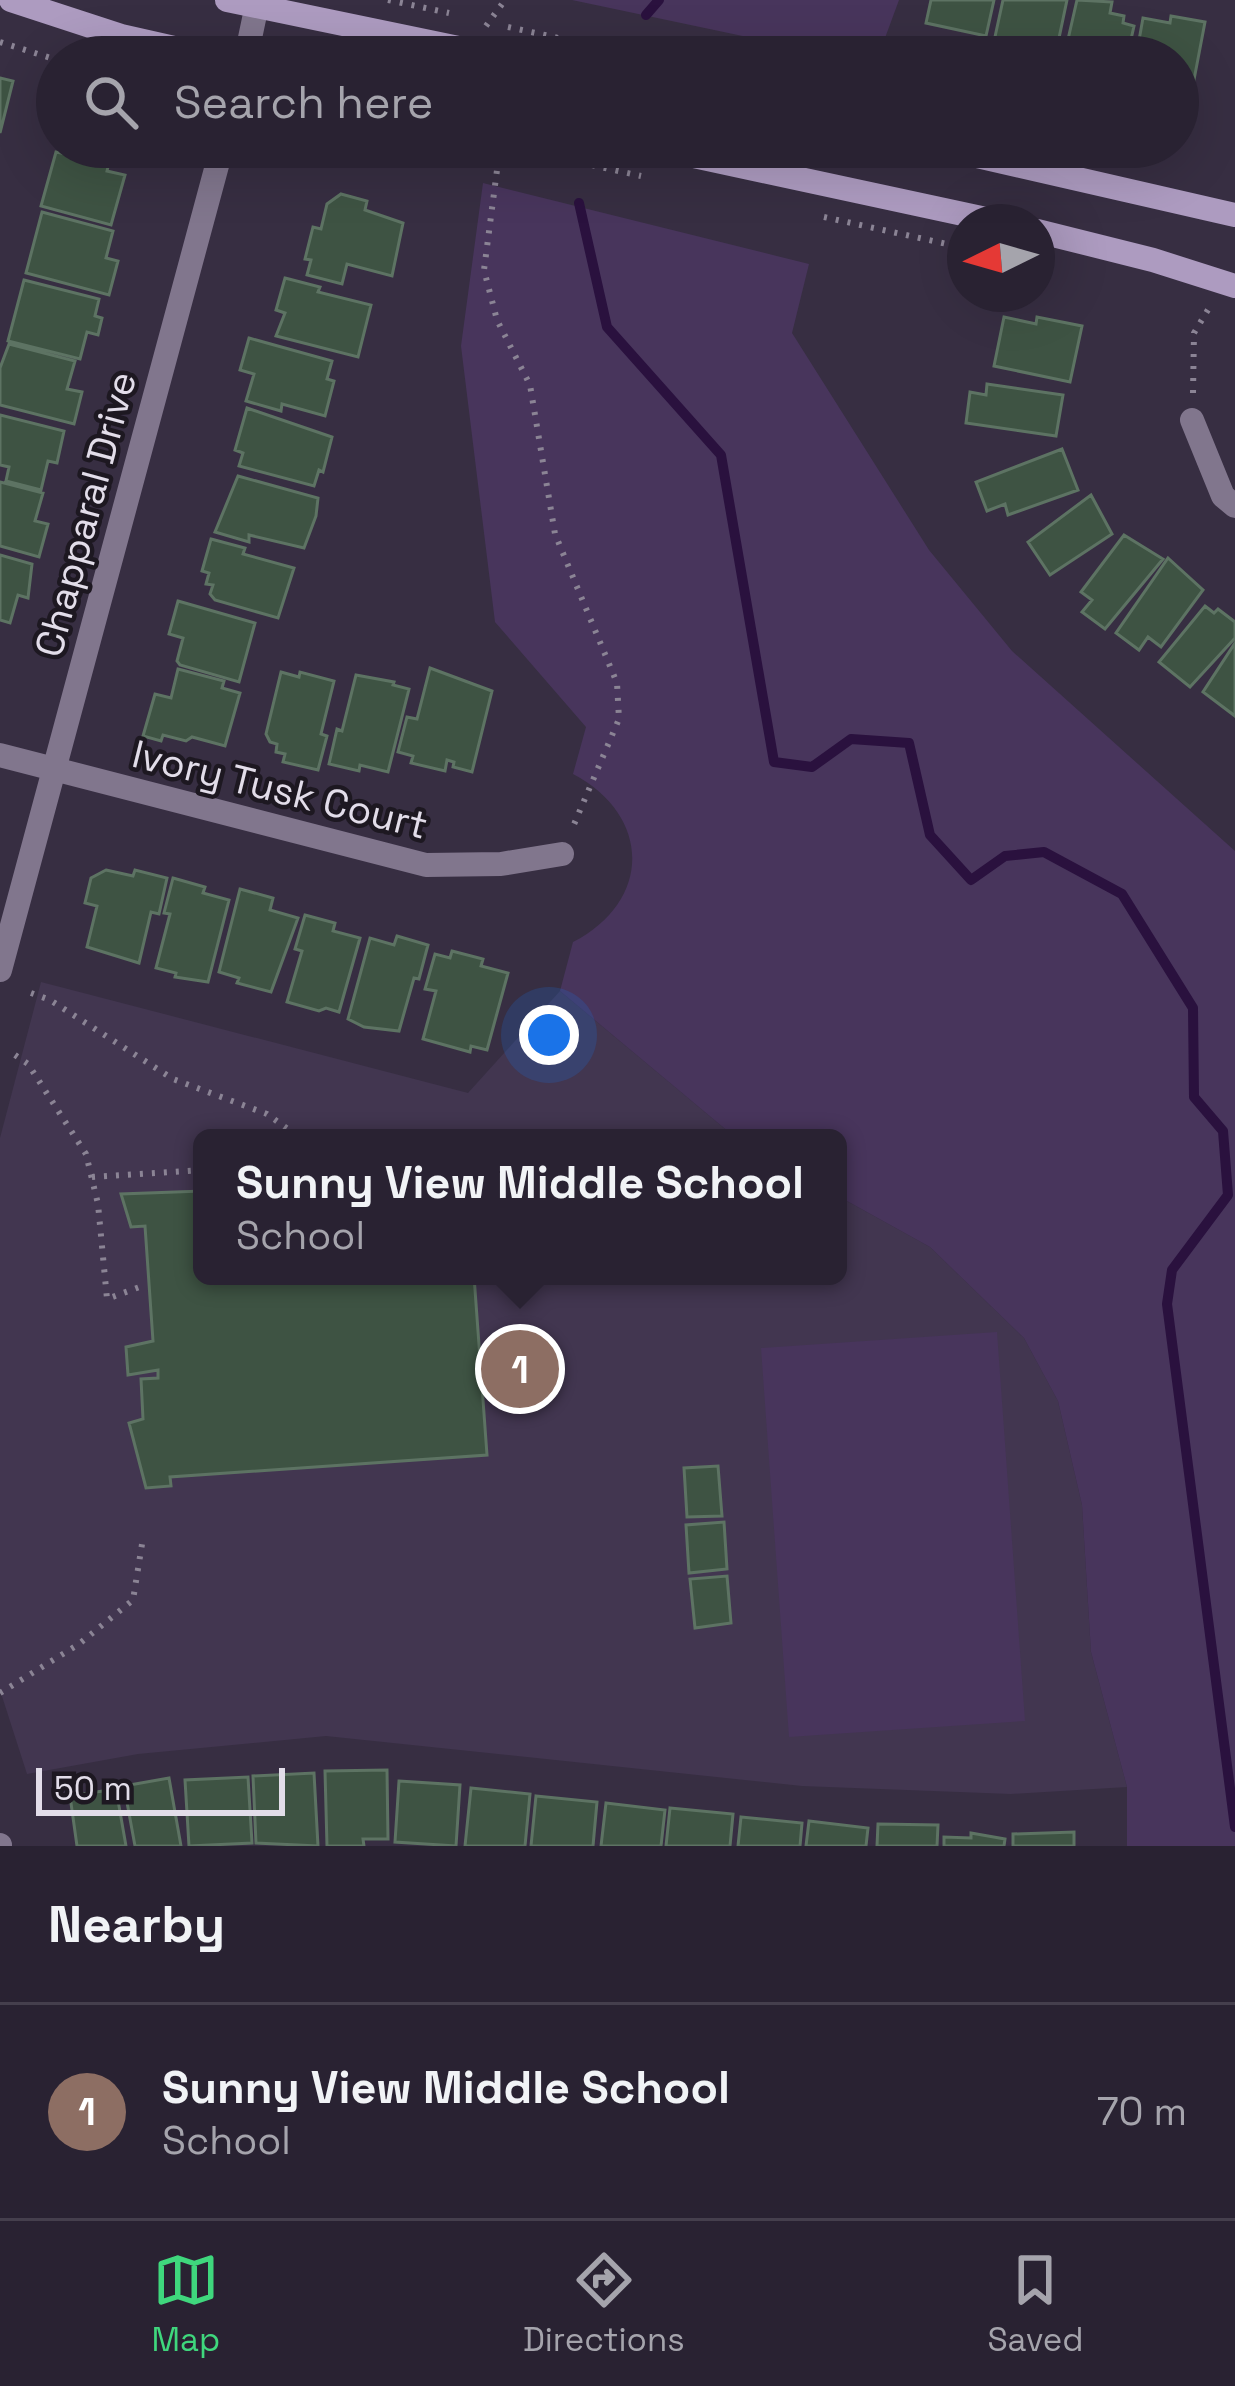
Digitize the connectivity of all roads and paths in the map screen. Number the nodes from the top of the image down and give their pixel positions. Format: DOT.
graph roads {
  1 [pos="11,0"];
  2 [pos="227,0"];
  3 [pos="388,0"];
  4 [pos="252,24"];
  5 [pos="121,36"];
  6 [pos="343,36"];
  7 [pos="551,36"];
  8 [pos="0,43"];
  9 [pos="36,54"];
  10 [pos="216,168"];
  11 [pos="497,168"];
  12 [pos="749,168"];
  13 [pos="1030,168"];
  14 [pos="947,211"];
  15 [pos="1235,215"];
  16 [pos="1055,236"];
  17 [pos="1235,286"];
  18 [pos="1210,305"];
  19 [pos="1192,420"];
  20 [pos="1235,506"];
  21 [pos="0,755"];
  22 [pos="53,769"];
  23 [pos="562,854"];
  24 [pos="0,970"];
  25 [pos="31,992"];
  26 [pos="15,1054"];
  27 [pos="288,1129"];
  28 [pos="193,1171"];
  29 [pos="92,1177"];
  30 [pos="145,1285"];
  31 [pos="143,1538"];
  32 [pos="0,1693"];
  1 -- 5 [label="main road"];
  2 -- 4 [label="main road"];
  3 -- 7 [label="path"];
  4 -- 6 [label="main road"];
  8 -- 9 [label="path"];
  10 -- 22 [label="street, Chapparal Drive"];
  11 -- 23 [label="path"];
  12 -- 14 [label="main road"];
  13 -- 15 [label="main road"];
  16 -- 17 [label="main road"];
  18 -- 19 [label="path"];
  19 -- 20 [label="street"];
  21 -- 22 [label="street, Ivory Tusk Court"];
  22 -- 23 [label="street, Ivory Tusk Court"];
  22 -- 24 [label="street, Chapparal Drive"];
  25 -- 27 [label="path"];
  26 -- 29 [label="path"];
  28 -- 29 [label="path"];
  29 -- 30 [label="path"];
  31 -- 32 [label="path"];
}
